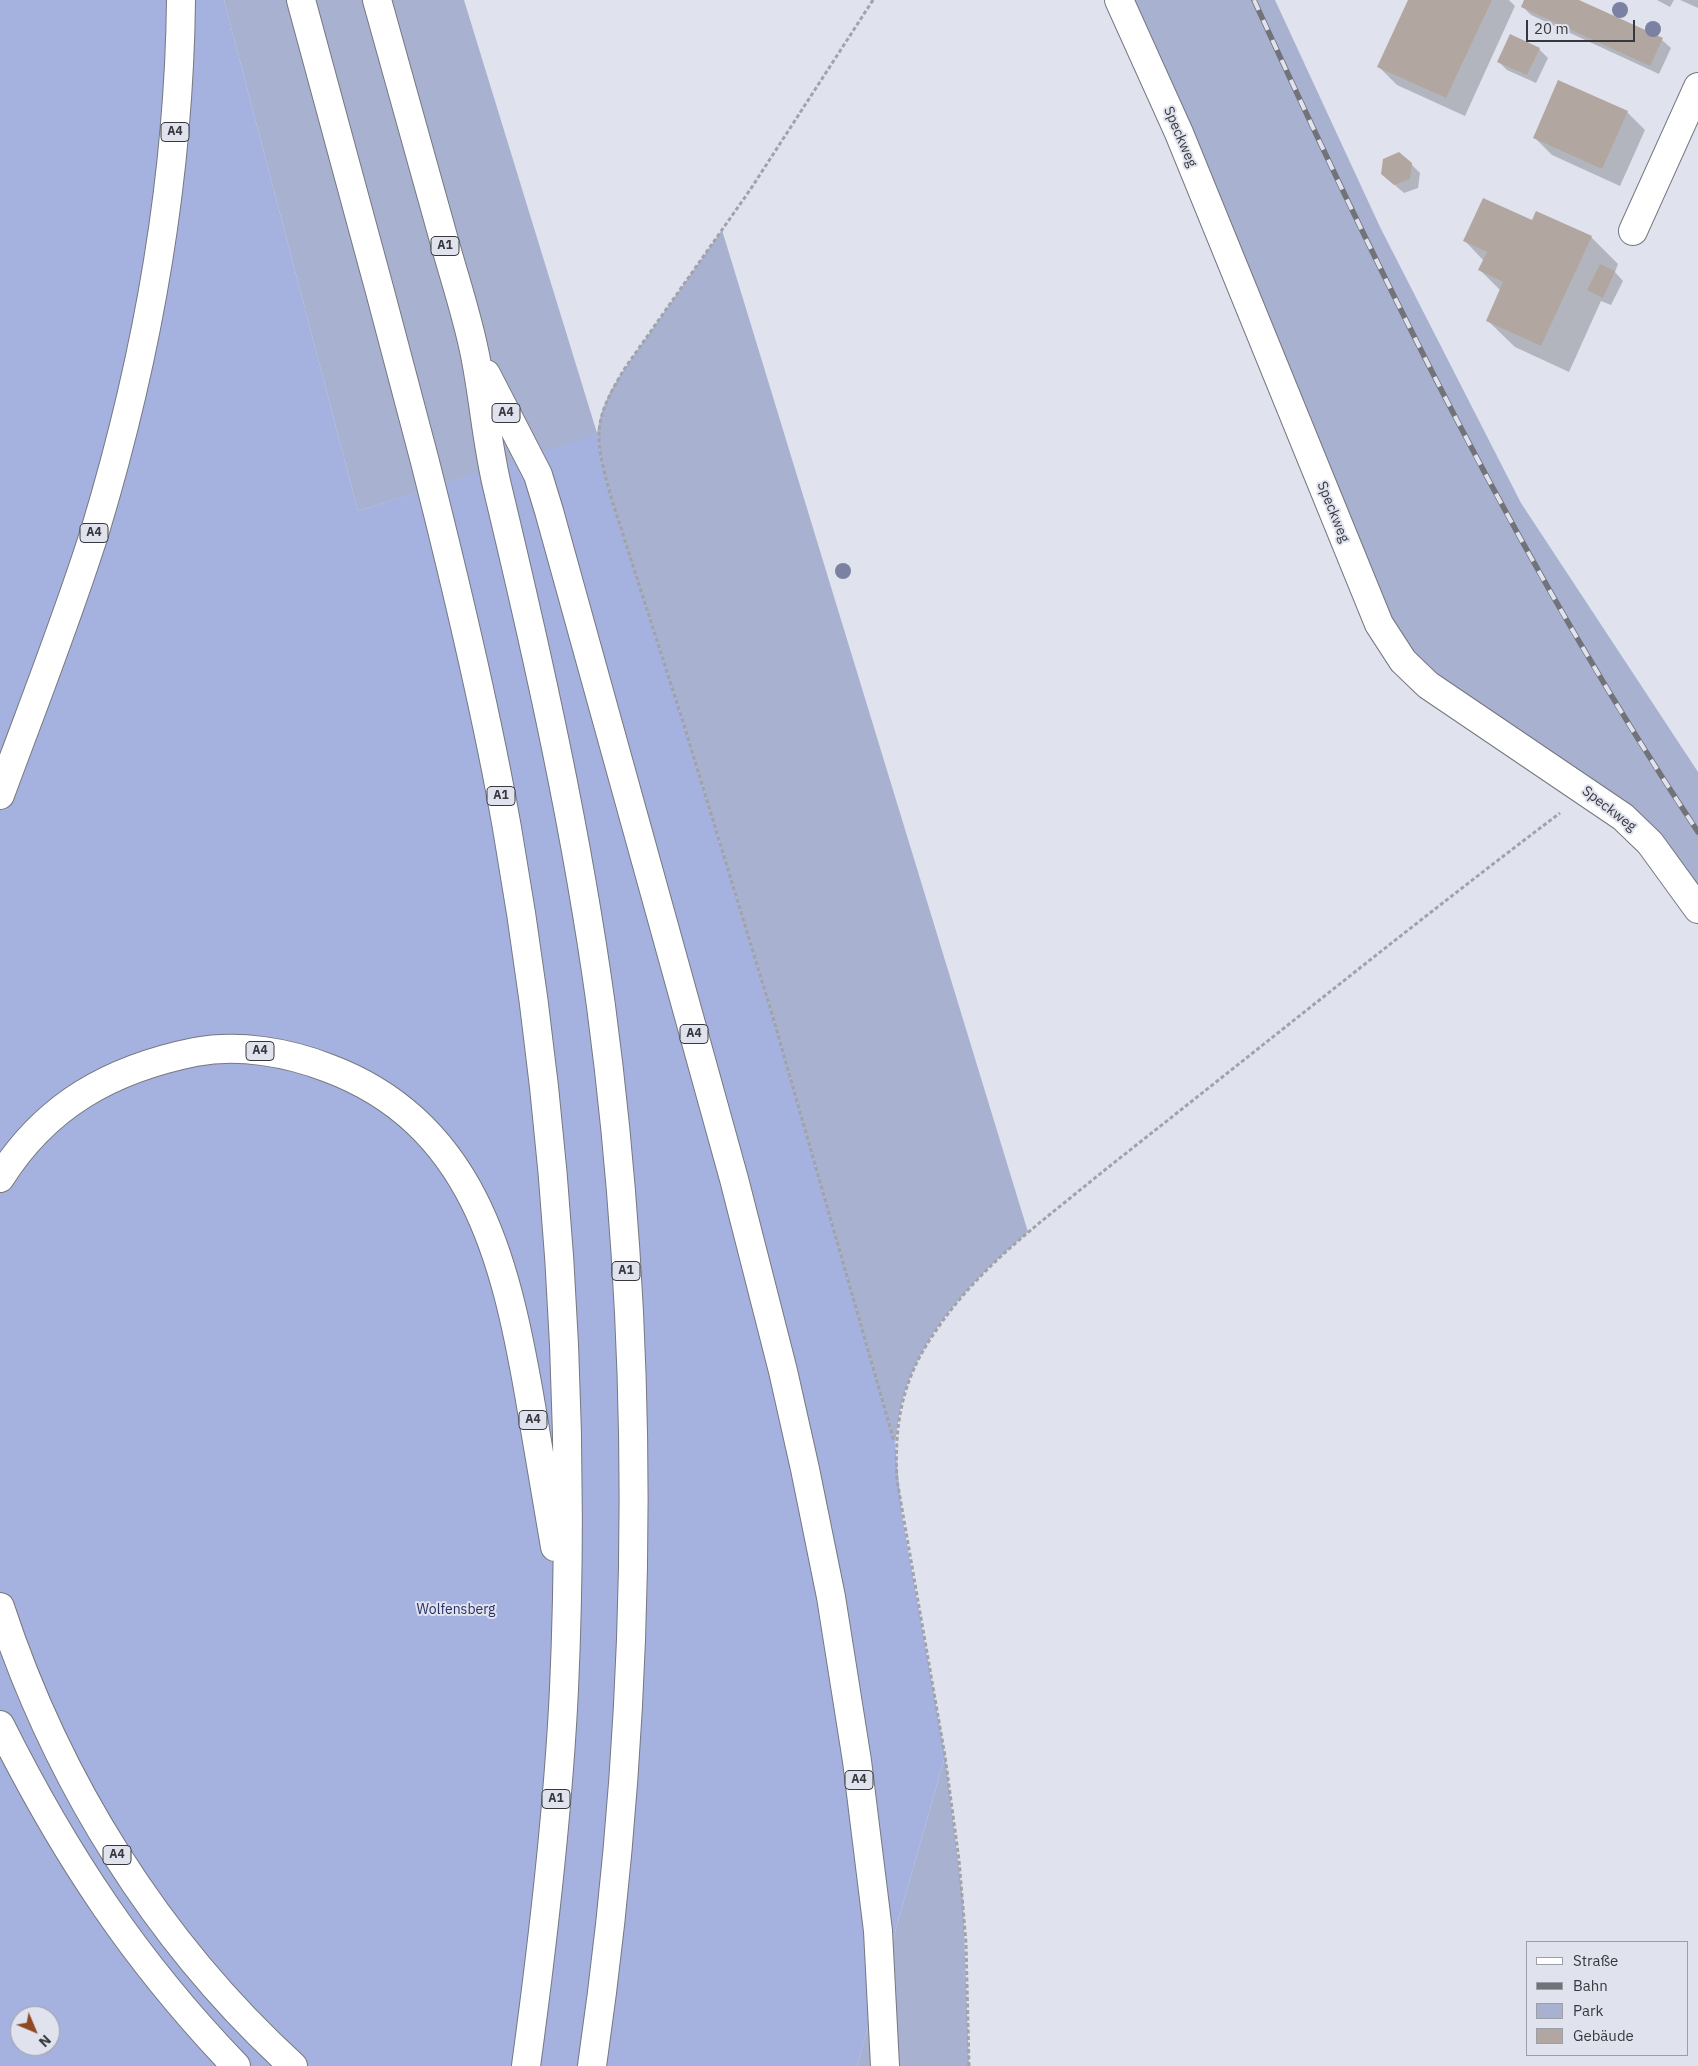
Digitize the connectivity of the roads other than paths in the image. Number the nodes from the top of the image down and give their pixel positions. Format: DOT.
graph roads {
  1 [pos="181,0"];
  2 [pos="301,0"];
  3 [pos="377,0"];
  4 [pos="1118,0"];
  5 [pos="1698,87"];
  6 [pos="1633,231"];
  7 [pos="474,352"];
  8 [pos="0,795"];
  9 [pos="1698,909"];
  10 [pos="0,1178"];
  11 [pos="0,1607"];
  12 [pos="567,1612"];
  13 [pos="0,1725"];
  14 [pos="236,2066"];
  15 [pos="293,2066"];
  16 [pos="526,2066"];
  17 [pos="592,2066"];
  18 [pos="885,2066"];
  1 -- 8 [label="main road, A4"];
  2 -- 12 [label="main road, A1"];
  3 -- 7 [label="main road, A1"];
  4 -- 9 [label="main road, Speckweg"];
  5 -- 6 [label="main road"];
  7 -- 17 [label="main road, A1"];
  7 -- 18 [label="main road, A4"];
  10 -- 12 [label="main road, A4"];
  11 -- 15 [label="main road, A4"];
  12 -- 16 [label="main road, A1"];
  13 -- 14 [label="main road"];
}
